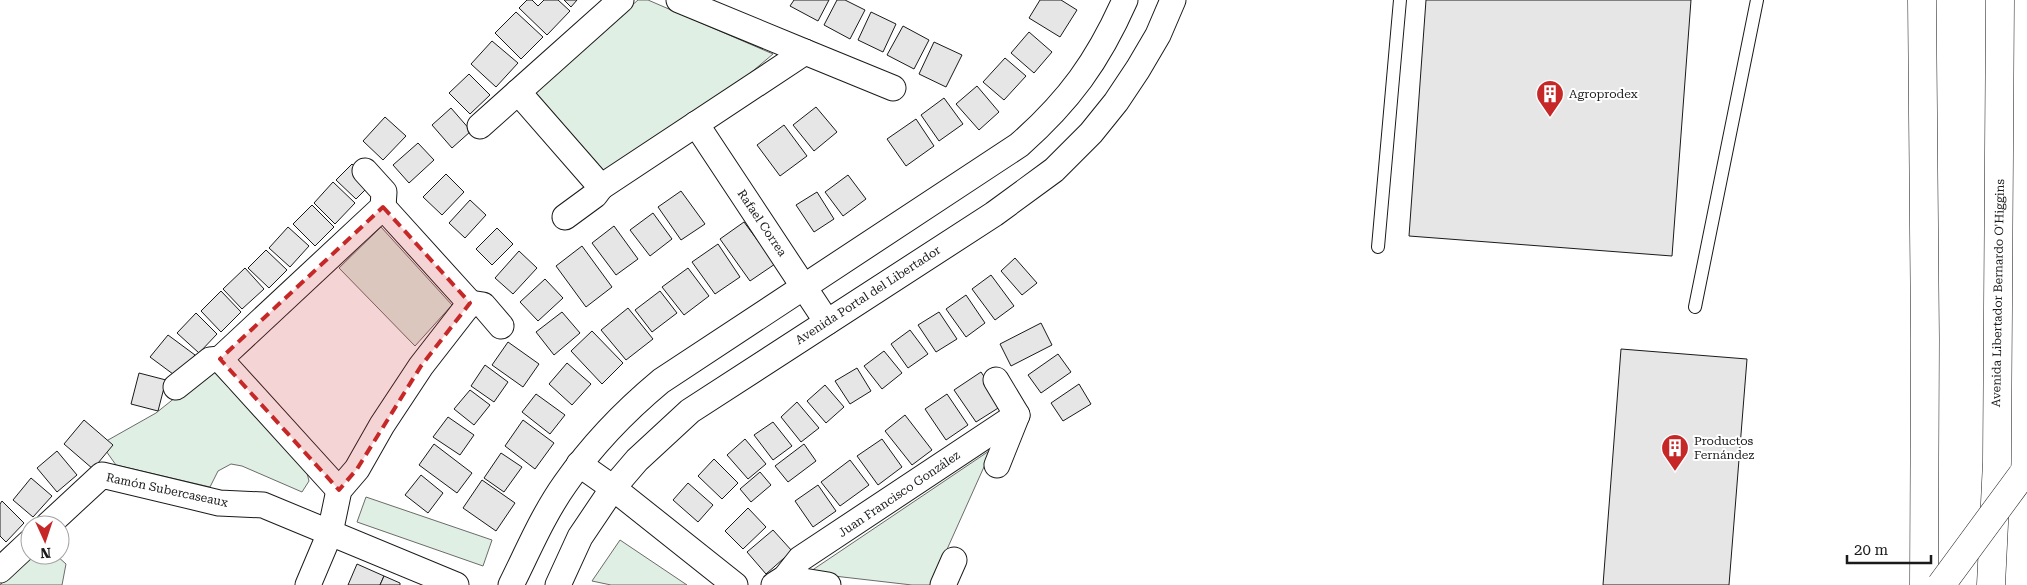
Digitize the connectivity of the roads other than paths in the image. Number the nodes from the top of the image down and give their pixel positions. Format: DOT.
graph roads {
  1 [pos="621,0"];
  2 [pos="679,0"];
  3 [pos="1125,0"];
  4 [pos="1173,0"];
  5 [pos="1400,0"];
  6 [pos="1757,0"];
  7 [pos="1922,0"];
  8 [pos="2000,0"];
  9 [pos="805,52"];
  10 [pos="893,88"];
  11 [pos="518,92"];
  12 [pos="696,124"];
  13 [pos="480,126"];
  14 [pos="365,171"];
  15 [pos="601,187"];
  16 [pos="383,207"];
  17 [pos="565,217"];
  18 [pos="1378,247"];
  19 [pos="804,287"];
  20 [pos="470,303"];
  21 [pos="1696,307"];
  22 [pos="827,322"];
  23 [pos="501,326"];
  24 [pos="220,359"];
  25 [pos="996,380"];
  26 [pos="176,387"];
  27 [pos="1017,414"];
  28 [pos="579,464"];
  29 [pos="998,465"];
  30 [pos="2022,475"];
  31 [pos="613,488"];
  32 [pos="340,490"];
  33 [pos="59,515"];
  34 [pos="330,533"];
  35 [pos="20,551"];
  36 [pos="954,560"];
  37 [pos="0,570"];
  38 [pos="780,582"];
  39 [pos="308,585"];
  40 [pos="456,585"];
  41 [pos="511,585"];
  42 [pos="558,585"];
  43 [pos="734,585"];
  44 [pos="828,585"];
  45 [pos="943,585"];
  46 [pos="1924,585"];
  47 [pos="1941,585"];
  48 [pos="1991,585"];
  1 -- 11 [label="street"];
  2 -- 9 [label="street"];
  3 -- 19 [label="street"];
  4 -- 22 [label="street, Avenida Portal del Libertador"];
  5 -- 18 [label="lane"];
  6 -- 21 [label="lane"];
  7 -- 46 [label="main road"];
  8 -- 48 [label="main road, Avenida Libertador Bernardo O'Higgins"];
  9 -- 10 [label="street"];
  9 -- 12 [label="street"];
  11 -- 13 [label="street"];
  11 -- 15 [label="street"];
  12 -- 15 [label="street"];
  12 -- 19 [label="street, Rafael Correa"];
  14 -- 16 [label="street"];
  15 -- 17 [label="street"];
  16 -- 20 [label="street"];
  16 -- 24 [label="street"];
  19 -- 22 [label="street, Rafael Correa"];
  19 -- 28 [label="street"];
  20 -- 23 [label="street"];
  20 -- 32 [label="street"];
  22 -- 31 [label="street, Avenida Portal del Libertador"];
  24 -- 26 [label="street"];
  24 -- 32 [label="street"];
  25 -- 27 [label="street"];
  27 -- 29 [label="street"];
  27 -- 38 [label="street, Juan Francisco González"];
  28 -- 31 [label="street"];
  28 -- 41 [label="street"];
  30 -- 47 [label="main road, bridge"];
  31 -- 42 [label="street, Avenida Portal del Libertador"];
  31 -- 43 [label="street"];
  32 -- 34 [label="street"];
  33 -- 34 [label="street, Ramón Subercaseaux"];
  34 -- 39 [label="street"];
  34 -- 40 [label="street, Ramón Subercaseaux"];
  35 -- 37 [label="street"];
  36 -- 45 [label="street"];
  38 -- 44 [label="street, Juan Francisco González"];
}
